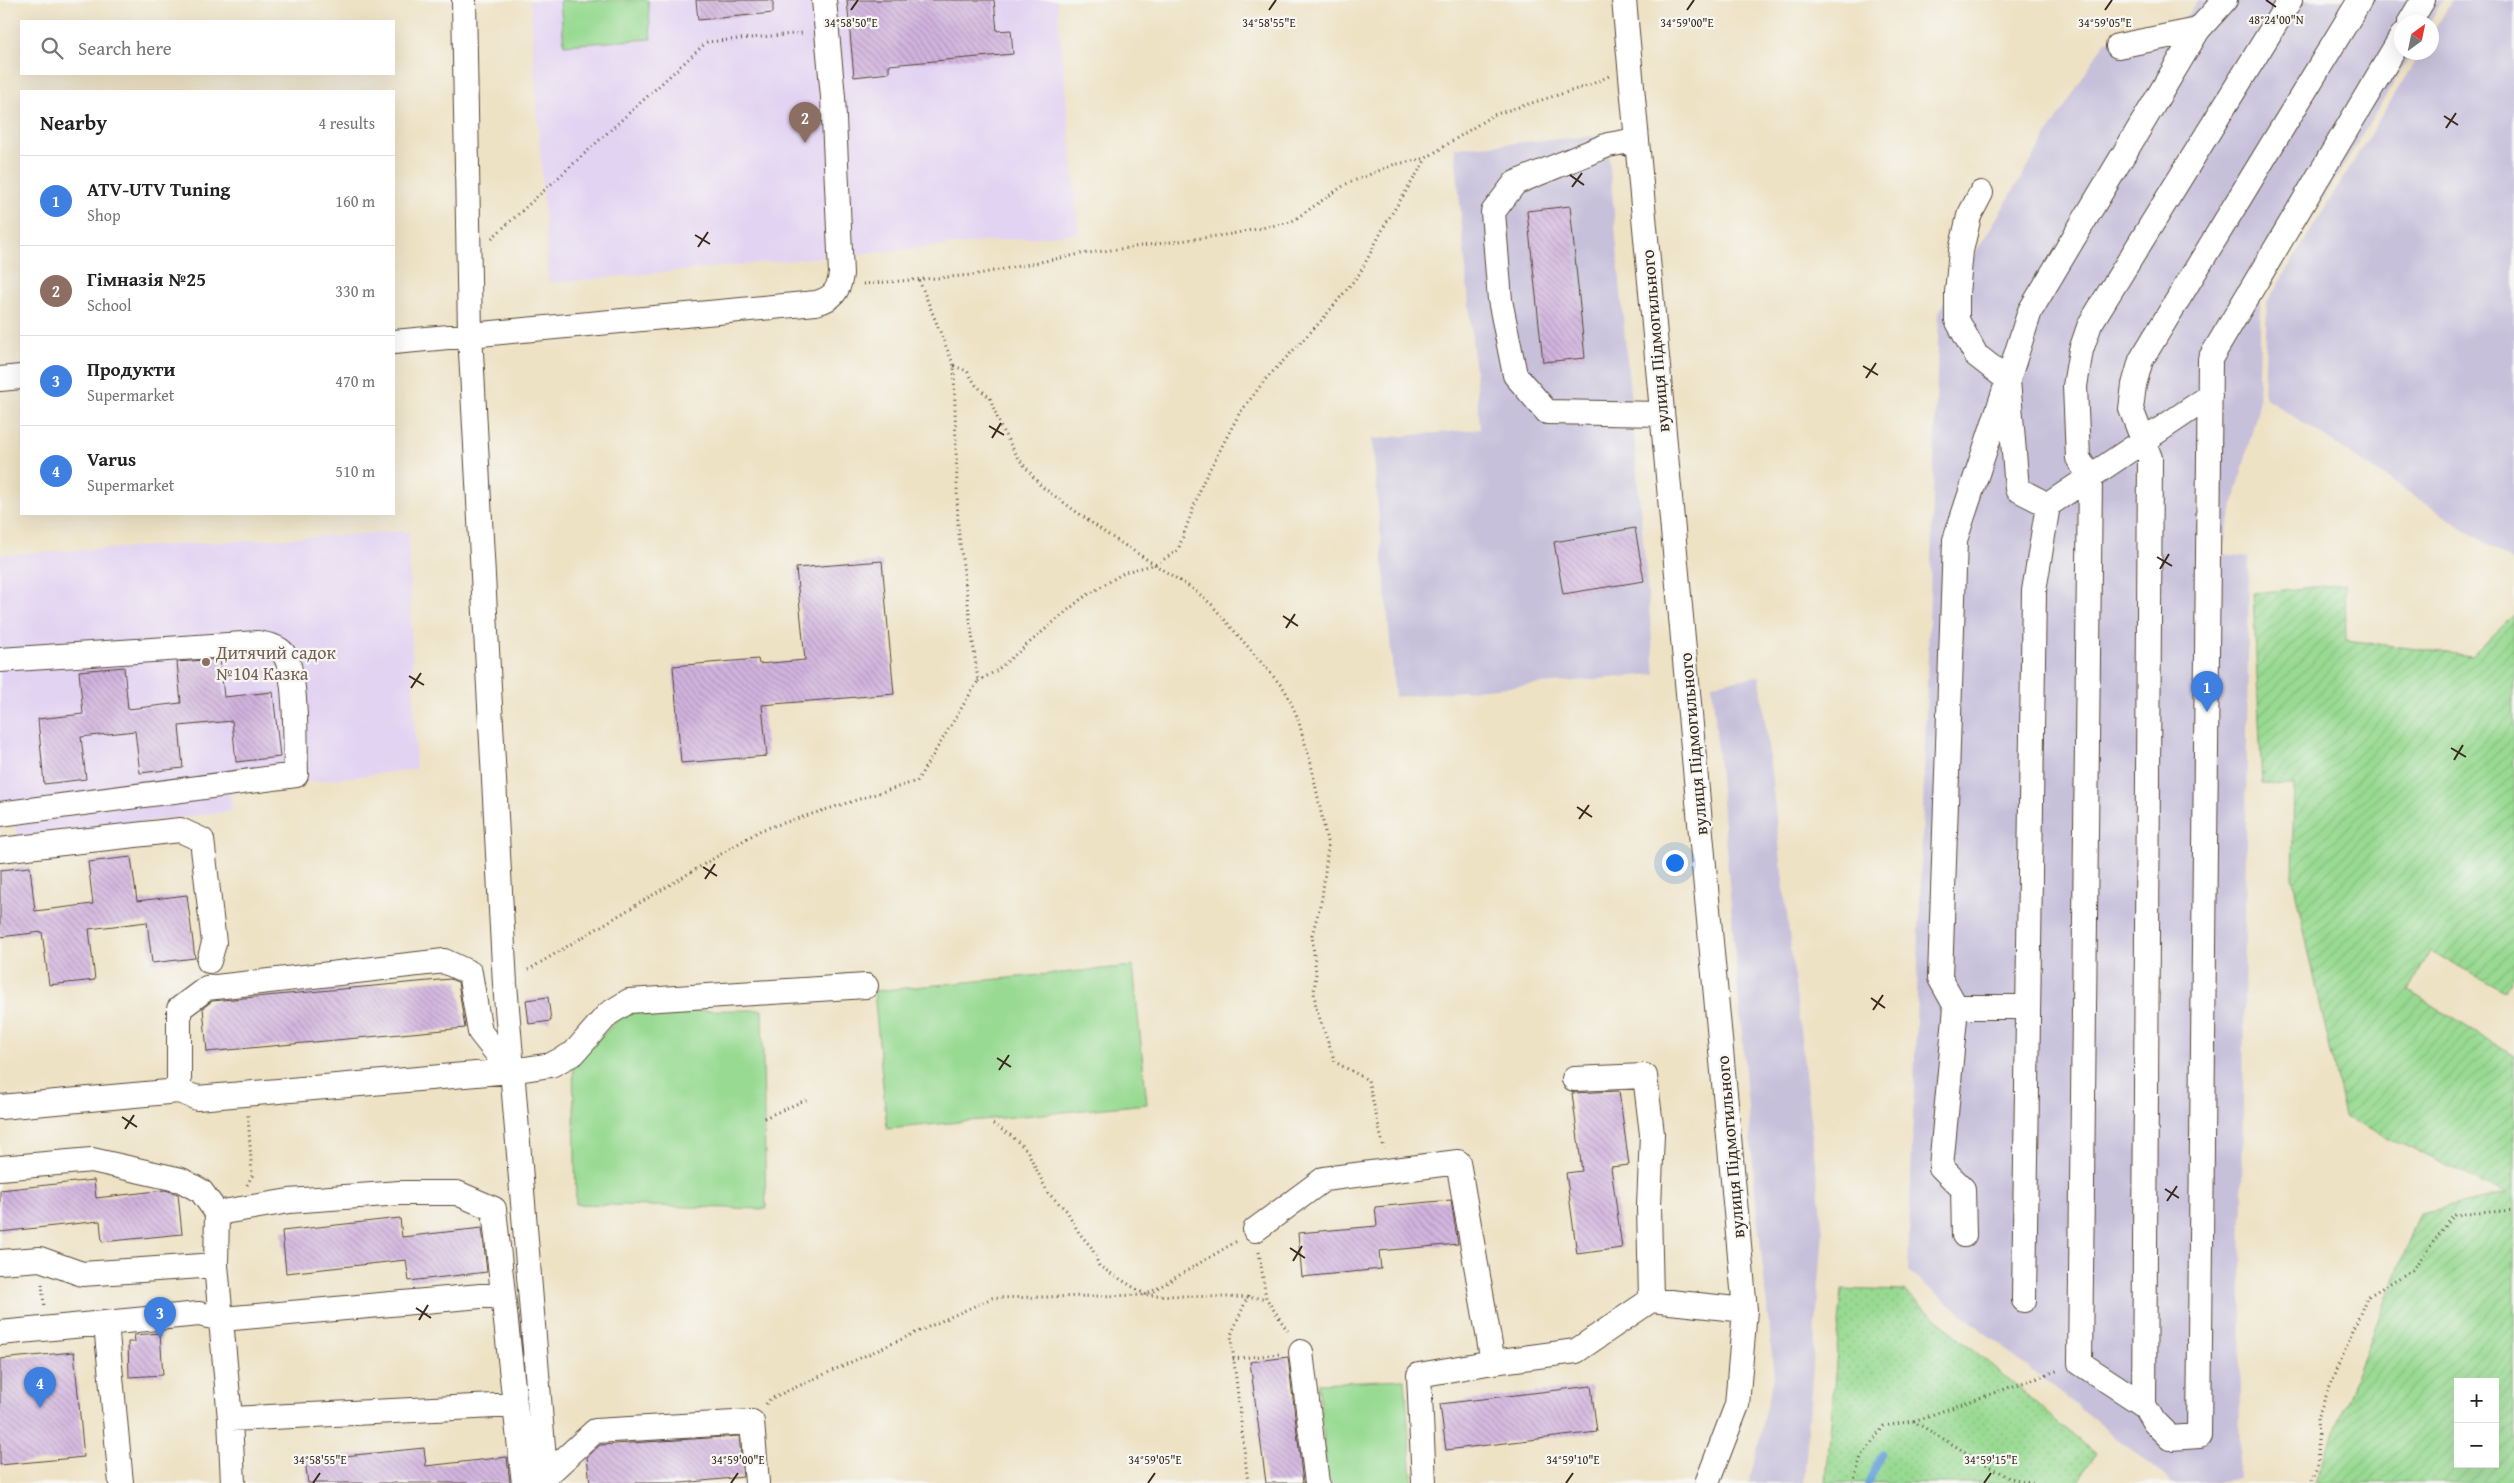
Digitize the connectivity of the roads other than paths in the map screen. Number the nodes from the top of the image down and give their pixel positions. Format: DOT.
graph roads {
  1 [pos="464,0"];
  2 [pos="824,0"];
  3 [pos="1624,0"];
  4 [pos="2225,0"];
  5 [pos="2290,0"];
  6 [pos="2360,0"];
  7 [pos="2423,0"];
  8 [pos="2414,15"];
  9 [pos="2198,30"];
  10 [pos="2118,46"];
  11 [pos="2394,49"];
  12 [pos="1636,140"];
  13 [pos="1981,193"];
  14 [pos="470,334"];
  15 [pos="395,342"];
  16 [pos="20,377"];
  17 [pos="0,379"];
  18 [pos="2008,380"];
  19 [pos="2210,396"];
  20 [pos="1662,414"];
  21 [pos="2144,441"];
  22 [pos="2090,477"];
  23 [pos="2048,506"];
  24 [pos="0,660"];
  25 [pos="0,814"];
  26 [pos="0,850"];
  27 [pos="209,961"];
  28 [pos="866,986"];
  29 [pos="1956,1007"];
  30 [pos="2028,1007"];
  31 [pos="511,1071"];
  32 [pos="1574,1079"];
  33 [pos="179,1091"];
  34 [pos="0,1107"];
  35 [pos="0,1168"];
  36 [pos="217,1213"];
  37 [pos="1255,1230"];
  38 [pos="1964,1235"];
  39 [pos="0,1262"];
  40 [pos="216,1265"];
  41 [pos="503,1294"];
  42 [pos="1651,1300"];
  43 [pos="2024,1300"];
  44 [pos="1745,1310"];
  45 [pos="222,1319"];
  46 [pos="106,1324"];
  47 [pos="0,1333"];
  48 [pos="1301,1352"];
  49 [pos="1493,1362"];
  50 [pos="515,1405"];
  51 [pos="2144,1405"];
  52 [pos="230,1419"];
  53 [pos="539,1481"];
  54 [pos="121,1483"];
  55 [pos="233,1483"];
  56 [pos="758,1483"];
  57 [pos="1317,1483"];
  58 [pos="1424,1483"];
  59 [pos="1707,1483"];
  1 -- 14 [label="street"];
  2 -- 14 [label="street"];
  3 -- 12 [label="street, вулиця Підмогильного"];
  4 -- 9 [label="street"];
  5 -- 22 [label="street"];
  6 -- 21 [label="street"];
  7 -- 8 [label="street"];
  9 -- 10 [label="street"];
  9 -- 18 [label="street"];
  11 -- 19 [label="street"];
  12 -- 20 [label="street, вулиця Підмогильного"];
  12 -- 20 [label="street"];
  13 -- 18 [label="street"];
  14 -- 15 [label="street"];
  14 -- 31 [label="street"];
  16 -- 17 [label="street"];
  18 -- 23 [label="street"];
  18 -- 29 [label="street"];
  19 -- 21 [label="street"];
  19 -- 51 [label="street"];
  20 -- 44 [label="street, вулиця Підмогильного"];
  21 -- 22 [label="street"];
  21 -- 51 [label="street"];
  22 -- 23 [label="street"];
  22 -- 51 [label="street"];
  23 -- 30 [label="street"];
  24 -- 25 [label="street"];
  26 -- 27 [label="street"];
  28 -- 31 [label="street"];
  29 -- 30 [label="street"];
  29 -- 38 [label="street"];
  30 -- 43 [label="street"];
  31 -- 33 [label="street"];
  31 -- 33 [label="street"];
  31 -- 53 [label="street"];
  32 -- 42 [label="street"];
  33 -- 34 [label="street"];
  35 -- 36 [label="street"];
  36 -- 40 [label="street"];
  36 -- 41 [label="street"];
  37 -- 49 [label="street"];
  39 -- 40 [label="street"];
  40 -- 45 [label="street"];
  41 -- 45 [label="street"];
  41 -- 50 [label="street"];
  42 -- 44 [label="street"];
  42 -- 49 [label="street"];
  44 -- 59 [label="street, вулиця Підмогильного"];
  45 -- 46 [label="street"];
  45 -- 52 [label="street"];
  46 -- 47 [label="street"];
  46 -- 54 [label="street"];
  48 -- 57 [label="street"];
  49 -- 58 [label="street"];
  50 -- 52 [label="street"];
  50 -- 53 [label="street"];
  52 -- 55 [label="street"];
  53 -- 56 [label="street"];
}
